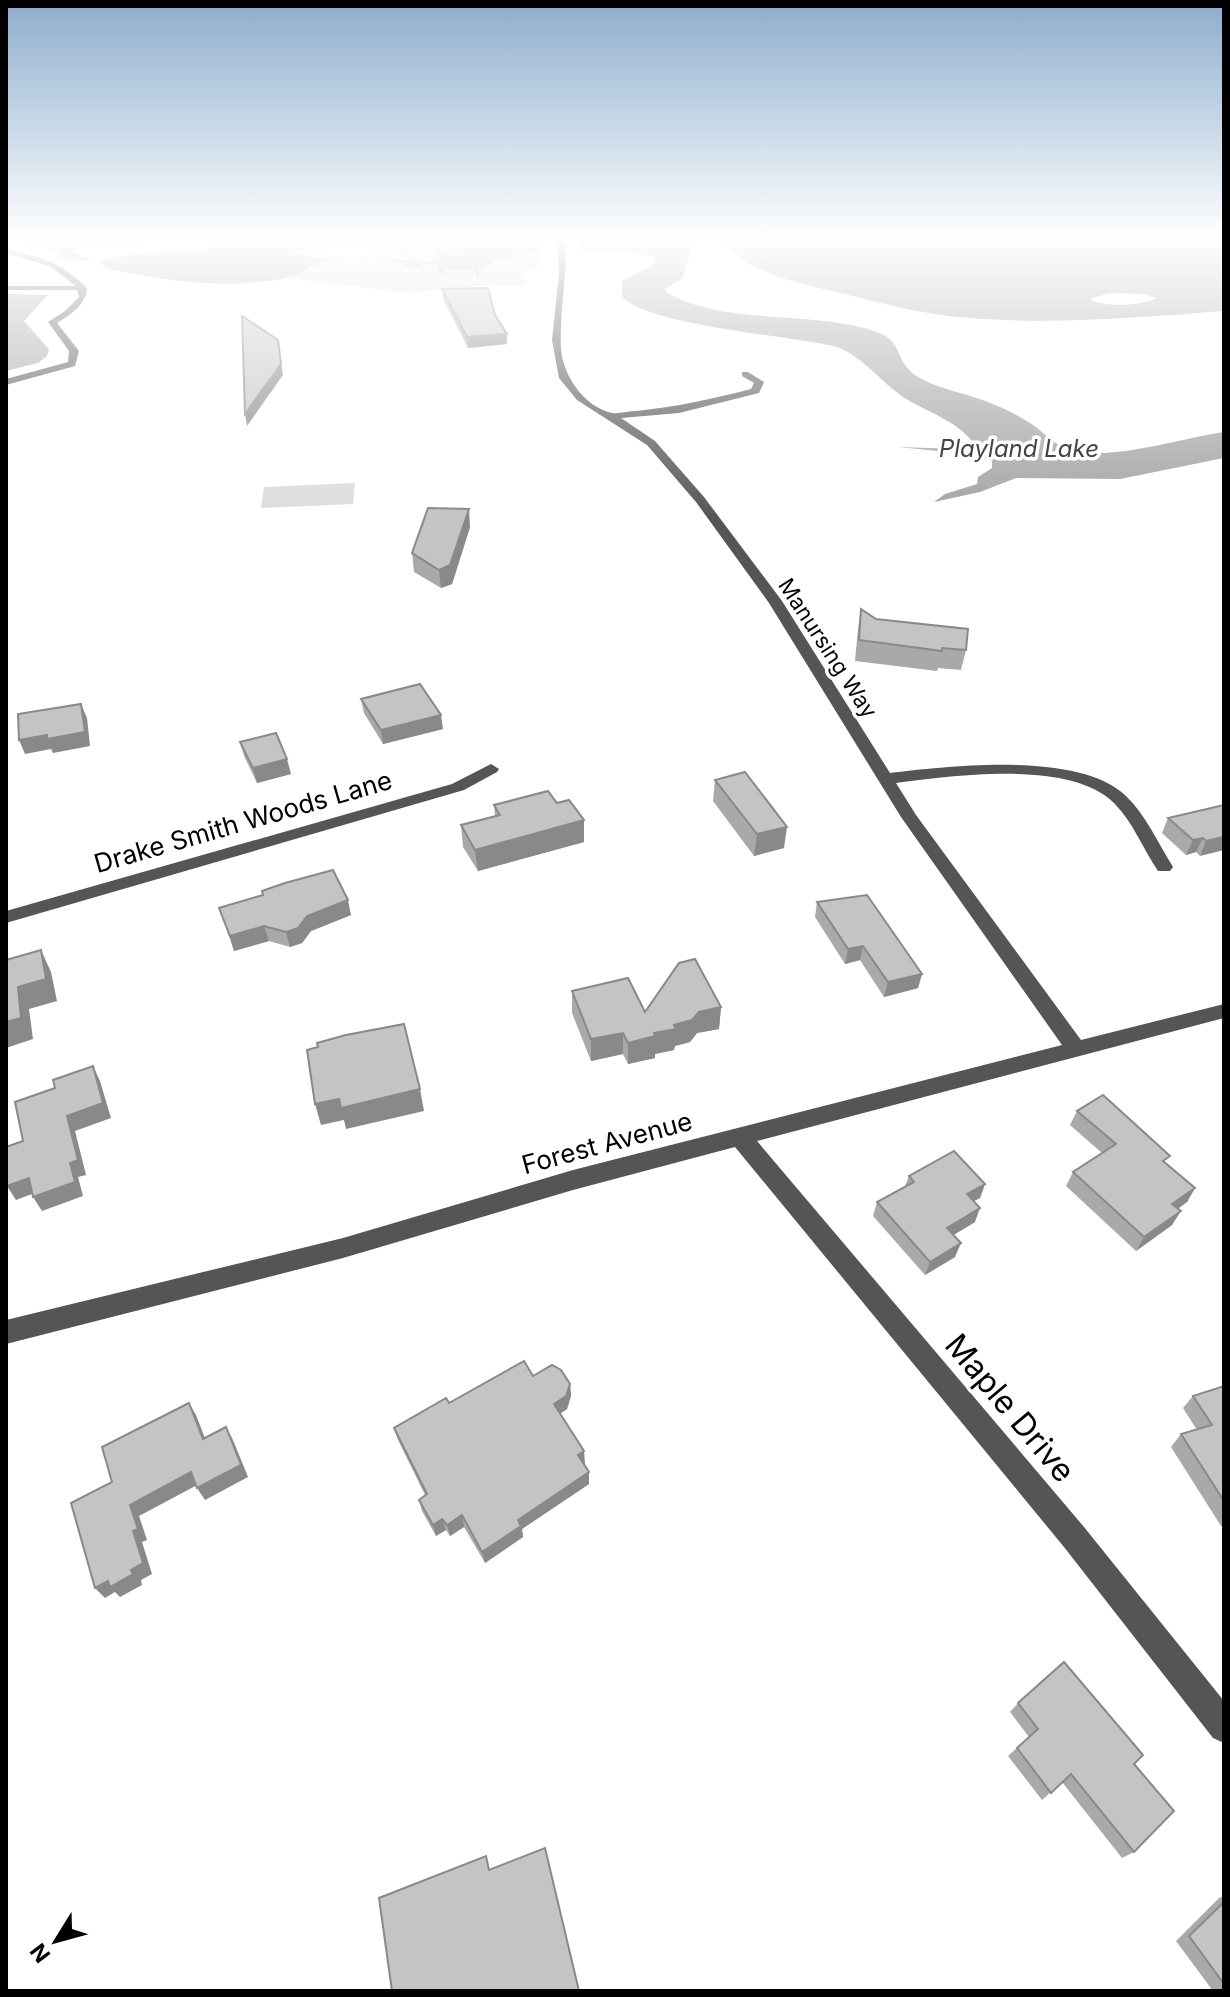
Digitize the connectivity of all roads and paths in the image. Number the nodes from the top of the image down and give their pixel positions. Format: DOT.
graph roads {
  1 [pos="57,331"];
  2 [pos="558,331"];
  3 [pos="745,374"];
  4 [pos="6,382"];
  5 [pos="610,416"];
  6 [pos="491,769"];
  7 [pos="884,779"];
  8 [pos="1164,867"];
  9 [pos="6,917"];
  10 [pos="1224,1011"];
  11 [pos="1077,1050"];
  12 [pos="739,1136"];
  13 [pos="6,1332"];
  14 [pos="1224,1727"];
  1 -- 4 [label="street"];
  2 -- 5 [label="street, Manursing Way"];
  3 -- 5 [label="street"];
  5 -- 7 [label="street, Manursing Way"];
  6 -- 9 [label="street, Drake Smith Woods Lane"];
  7 -- 8 [label="street"];
  7 -- 11 [label="street, Manursing Way"];
  10 -- 11 [label="street, Forest Avenue"];
  11 -- 12 [label="street, Forest Avenue"];
  12 -- 13 [label="street, Forest Avenue"];
  12 -- 14 [label="street, Maple Drive"];
}
